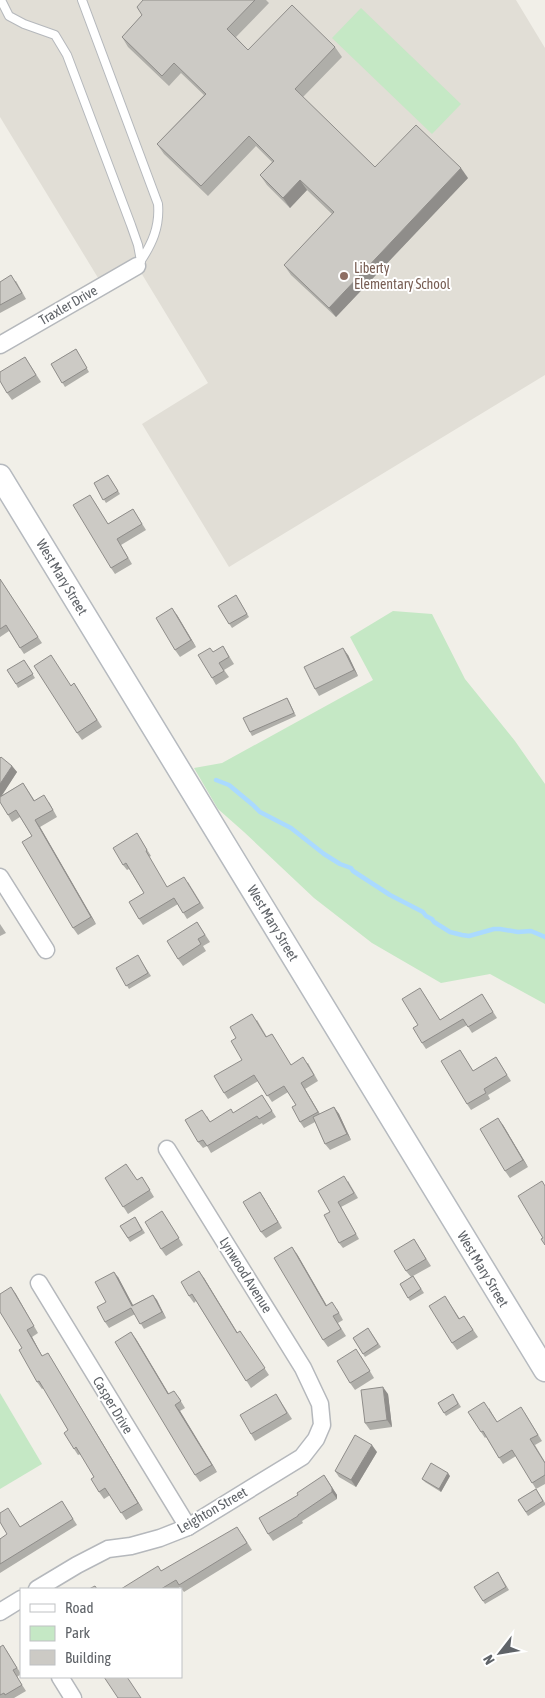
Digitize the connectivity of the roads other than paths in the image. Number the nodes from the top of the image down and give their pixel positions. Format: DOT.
graph roads {
  1 [pos="1,0"];
  2 [pos="82,0"];
  3 [pos="139,263"];
  4 [pos="0,345"];
  5 [pos="0,476"];
  6 [pos="0,877"];
  7 [pos="46,950"];
  8 [pos="167,1149"];
  9 [pos="39,1283"];
  10 [pos="545,1370"];
  11 [pos="320,1404"];
  12 [pos="188,1527"];
  13 [pos="39,1588"];
  14 [pos="19,1605"];
  15 [pos="0,1612"];
  16 [pos="61,1678"];
  17 [pos="73,1698"];
  1 -- 3 [label="lane"];
  2 -- 3 [label="lane"];
  3 -- 4 [label="street, Traxler Drive"];
  5 -- 10 [label="main road, West Mary Street"];
  6 -- 7 [label="street"];
  8 -- 11 [label="street, Lynwood Avenue"];
  9 -- 12 [label="street, Casper Drive"];
  11 -- 12 [label="street, Leighton Street"];
  12 -- 13 [label="street, Leighton Street"];
  14 -- 15 [label="street"];
  16 -- 17 [label="street"];
}
